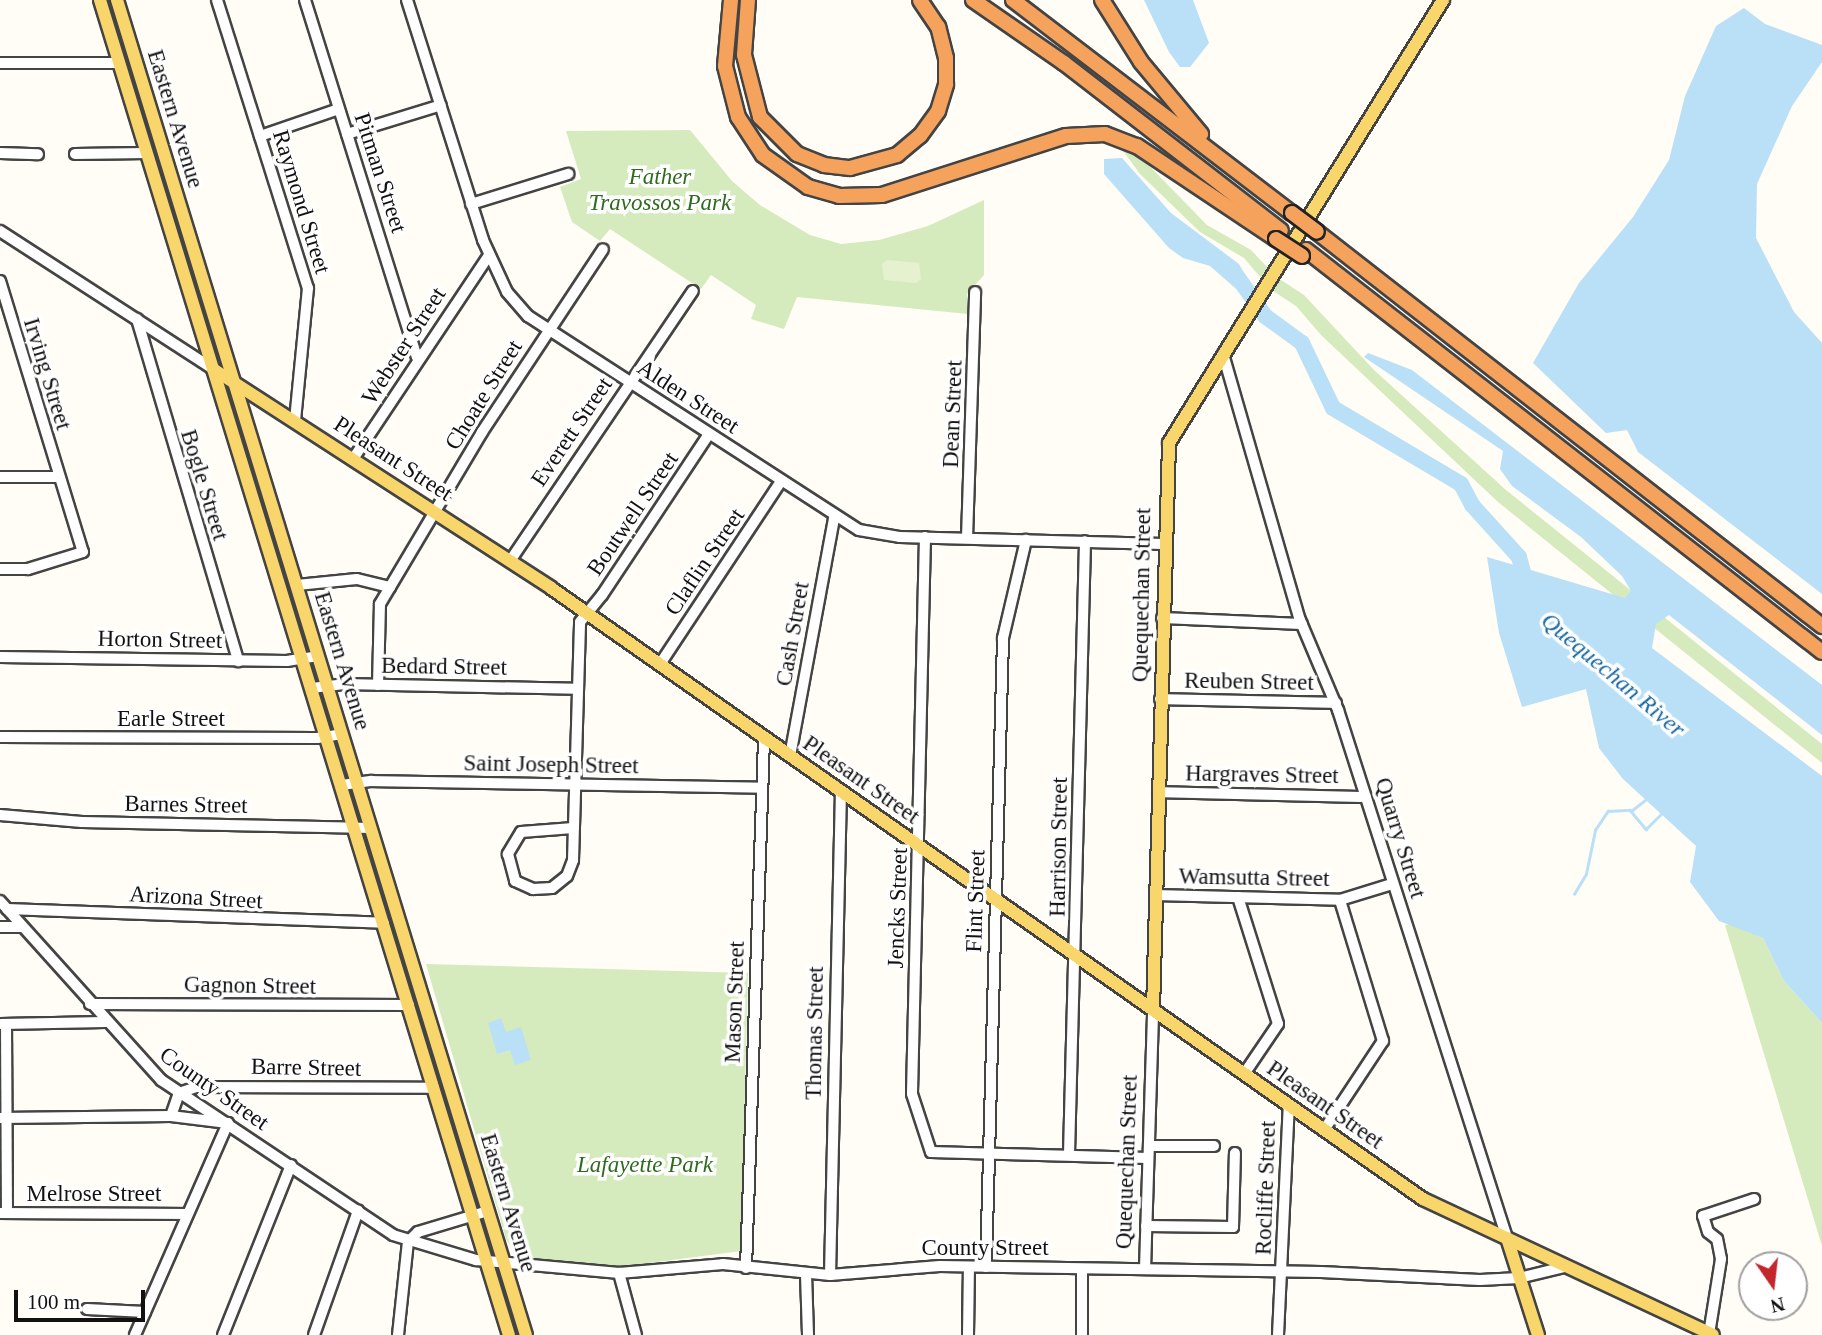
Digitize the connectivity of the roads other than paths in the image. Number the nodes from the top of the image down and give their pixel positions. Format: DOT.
graph roads {
  1 [pos="100,0"];
  2 [pos="117,0"];
  3 [pos="218,0"];
  4 [pos="305,0"];
  5 [pos="407,0"];
  6 [pos="731,0"];
  7 [pos="748,0"];
  8 [pos="920,0"];
  9 [pos="973,0"];
  10 [pos="1013,0"];
  11 [pos="1102,0"];
  12 [pos="1443,0"];
  13 [pos="0,63"];
  14 [pos="120,63"];
  15 [pos="441,105"];
  16 [pos="339,109"];
  17 [pos="347,134"];
  18 [pos="260,136"];
  19 [pos="0,153"];
  20 [pos="147,153"];
  21 [pos="38,154"];
  22 [pos="75,154"];
  23 [pos="1226,161"];
  24 [pos="568,174"];
  25 [pos="471,204"];
  26 [pos="0,232"];
  27 [pos="1279,235"];
  28 [pos="603,249"];
  29 [pos="489,255"];
  30 [pos="0,281"];
  31 [pos="693,291"];
  32 [pos="975,292"];
  33 [pos="137,319"];
  34 [pos="550,329"];
  35 [pos="1223,354"];
  36 [pos="417,357"];
  37 [pos="213,369"];
  38 [pos="234,382"];
  39 [pos="629,382"];
  40 [pos="295,421"];
  41 [pos="709,434"];
  42 [pos="354,459"];
  43 [pos="0,477"];
  44 [pos="59,477"];
  45 [pos="781,481"];
  46 [pos="436,512"];
  47 [pos="834,517"];
  48 [pos="925,537"];
  49 [pos="967,538"];
  50 [pos="1026,540"];
  51 [pos="1085,541"];
  52 [pos="1163,544"];
  53 [pos="510,561"];
  54 [pos="0,569"];
  55 [pos="296,585"];
  56 [pos="390,587"];
  57 [pos="587,613"];
  58 [pos="1162,618"];
  59 [pos="1301,624"];
  60 [pos="1822,626"];
  61 [pos="1822,652"];
  62 [pos="318,656"];
  63 [pos="0,657"];
  64 [pos="303,660"];
  65 [pos="238,661"];
  66 [pos="660,664"];
  67 [pos="327,685"];
  68 [pos="378,685"];
  69 [pos="312,688"];
  70 [pos="576,690"];
  71 [pos="1160,699"];
  72 [pos="1336,703"];
  73 [pos="342,734"];
  74 [pos="0,737"];
  75 [pos="327,737"];
  76 [pos="764,738"];
  77 [pos="790,756"];
  78 [pos="357,782"];
  79 [pos="342,785"];
  80 [pos="574,785"];
  81 [pos="760,788"];
  82 [pos="841,792"];
  83 [pos="1158,792"];
  84 [pos="1366,797"];
  85 [pos="0,815"];
  86 [pos="355,828"];
  87 [pos="372,828"];
  88 [pos="573,828"];
  89 [pos="919,846"];
  90 [pos="1392,884"];
  91 [pos="1155,895"];
  92 [pos="1238,897"];
  93 [pos="995,900"];
  94 [pos="1340,900"];
  95 [pos="3,905"];
  96 [pos="384,923"];
  97 [pos="0,927"];
  98 [pos="22,927"];
  99 [pos="1076,957"];
  100 [pos="90,1004"];
  101 [pos="409,1005"];
  102 [pos="1153,1010"];
  103 [pos="105,1022"];
  104 [pos="3,1024"];
  105 [pos="1244,1074"];
  106 [pos="434,1088"];
  107 [pos="179,1093"];
  108 [pos="1289,1105"];
  109 [pos="171,1116"];
  110 [pos="3,1118"];
  111 [pos="228,1124"];
  112 [pos="1324,1130"];
  113 [pos="1149,1146"];
  114 [pos="1214,1146"];
  115 [pos="989,1152"];
  116 [pos="1235,1153"];
  117 [pos="1069,1154"];
  118 [pos="1148,1158"];
  119 [pos="291,1165"];
  120 [pos="1754,1199"];
  121 [pos="358,1211"];
  122 [pos="488,1211"];
  123 [pos="4,1213"];
  124 [pos="187,1214"];
  125 [pos="473,1215"];
  126 [pos="1146,1226"];
  127 [pos="1507,1238"];
  128 [pos="408,1242"];
  129 [pos="488,1262"];
  130 [pos="506,1265"];
  131 [pos="970,1267"];
  132 [pos="986,1267"];
  133 [pos="1564,1267"];
  134 [pos="746,1268"];
  135 [pos="1082,1269"];
  136 [pos="1145,1269"];
  137 [pos="1281,1272"];
  138 [pos="619,1273"];
  139 [pos="806,1274"];
  140 [pos="830,1275"];
  141 [pos="1518,1278"];
  142 [pos="87,1308"];
  143 [pos="145,1312"];
  144 [pos="1711,1334"];
  145 [pos="135,1335"];
  146 [pos="223,1335"];
  147 [pos="314,1335"];
  148 [pos="398,1335"];
  149 [pos="509,1335"];
  150 [pos="526,1335"];
  151 [pos="636,1335"];
  152 [pos="808,1335"];
  153 [pos="968,1335"];
  154 [pos="1082,1335"];
  155 [pos="1278,1335"];
  156 [pos="1538,1335"];
  1 -- 14 [label="main road, Eastern Avenue"];
  2 -- 38 [label="main road, Eastern Avenue"];
  3 -- 18 [label="street, Raymond Street"];
  4 -- 16 [label="street, Pitman Street"];
  5 -- 15 [label="street, Alden Street"];
  6 -- 27 [label="highway"];
  7 -- 8 [label="highway"];
  9 -- 27 [label="highway"];
  10 -- 23 [label="highway"];
  11 -- 23 [label="highway"];
  12 -- 35 [label="main road, Quequechan Street"];
  13 -- 14 [label="street"];
  14 -- 20 [label="main road, Eastern Avenue"];
  15 -- 17 [label="street"];
  15 -- 25 [label="street, Alden Street"];
  16 -- 17 [label="street, Pitman Street"];
  16 -- 18 [label="street"];
  17 -- 36 [label="street, Pitman Street"];
  18 -- 40 [label="street, Raymond Street"];
  19 -- 21 [label="street"];
  20 -- 22 [label="street"];
  20 -- 37 [label="main road, Eastern Avenue"];
  23 -- 60 [label="highway, bridge"];
  24 -- 25 [label="street"];
  25 -- 29 [label="street, Alden Street"];
  26 -- 33 [label="street, Pleasant Street"];
  27 -- 61 [label="highway"];
  28 -- 34 [label="street, Choate Street"];
  29 -- 34 [label="street, Alden Street"];
  29 -- 36 [label="street, Webster Street"];
  30 -- 44 [label="street, Irving Street"];
  31 -- 39 [label="street, Everett Street"];
  32 -- 49 [label="street, Dean Street"];
  33 -- 37 [label="street, Pleasant Street"];
  33 -- 65 [label="street, Bogle Street"];
  34 -- 39 [label="street, Alden Street"];
  34 -- 46 [label="street, Choate Street"];
  35 -- 52 [label="main road, Quequechan Street"];
  35 -- 59 [label="street, Quarry Street"];
  36 -- 42 [label="street, Webster Street"];
  37 -- 38 [label="main road, Pleasant Street"];
  37 -- 64 [label="main road, Eastern Avenue"];
  38 -- 40 [label="main road, Pleasant Street"];
  38 -- 55 [label="main road, Eastern Avenue"];
  39 -- 41 [label="street, Alden Street"];
  39 -- 53 [label="street, Everett Street"];
  40 -- 42 [label="main road, Pleasant Street"];
  41 -- 45 [label="street, Alden Street"];
  41 -- 57 [label="street, Boutwell Street"];
  42 -- 46 [label="main road, Pleasant Street"];
  43 -- 44 [label="street"];
  44 -- 54 [label="street, Irving Street"];
  45 -- 47 [label="street, Alden Street"];
  45 -- 66 [label="street, Claflin Street"];
  46 -- 53 [label="main road, Pleasant Street"];
  46 -- 56 [label="street, Choate Street"];
  47 -- 48 [label="street, Alden Street"];
  47 -- 77 [label="street, Cash Street"];
  48 -- 49 [label="street, Alden Street"];
  48 -- 89 [label="street, Jencks Street"];
  49 -- 50 [label="street, Alden Street"];
  50 -- 51 [label="street, Alden Street"];
  50 -- 93 [label="street, Flint Street"];
  51 -- 52 [label="street, Alden Street"];
  51 -- 99 [label="street, Harrison Street"];
  52 -- 58 [label="main road, Quequechan Street"];
  53 -- 57 [label="main road, Pleasant Street"];
  55 -- 56 [label="street"];
  55 -- 62 [label="main road, Eastern Avenue"];
  56 -- 68 [label="street, Choate Street"];
  57 -- 66 [label="main road, Pleasant Street"];
  57 -- 70 [label="street, Boutwell Street"];
  58 -- 59 [label="street"];
  58 -- 71 [label="main road, Quequechan Street"];
  59 -- 72 [label="street, Quarry Street"];
  62 -- 64 [label="street, Horton Street"];
  62 -- 67 [label="main road, Eastern Avenue"];
  63 -- 65 [label="street, Horton Street"];
  64 -- 65 [label="street, Horton Street"];
  64 -- 69 [label="main road, Eastern Avenue"];
  66 -- 76 [label="main road, Pleasant Street"];
  67 -- 68 [label="street, Bedard Street"];
  67 -- 69 [label="street, Bedard Street"];
  67 -- 73 [label="main road, Eastern Avenue"];
  68 -- 70 [label="street, Bedard Street"];
  69 -- 75 [label="main road, Eastern Avenue"];
  70 -- 80 [label="street, Boutwell Street"];
  71 -- 72 [label="street, Reuben Street"];
  71 -- 83 [label="main road, Quequechan Street"];
  72 -- 84 [label="street, Quarry Street"];
  73 -- 75 [label="street, Earle Street"];
  73 -- 78 [label="main road, Eastern Avenue"];
  74 -- 75 [label="street, Earle Street"];
  75 -- 79 [label="main road, Eastern Avenue"];
  76 -- 77 [label="main road, Pleasant Street"];
  76 -- 81 [label="street, Mason Street"];
  77 -- 82 [label="main road, Pleasant Street"];
  78 -- 79 [label="street, Saint Joseph Street"];
  78 -- 80 [label="street, Saint Joseph Street"];
  78 -- 87 [label="main road, Eastern Avenue"];
  79 -- 86 [label="main road, Eastern Avenue"];
  80 -- 81 [label="street, Saint Joseph Street"];
  80 -- 88 [label="street, Boutwell Street"];
  81 -- 134 [label="street, Mason Street"];
  82 -- 89 [label="main road, Pleasant Street"];
  82 -- 140 [label="street, Thomas Street"];
  83 -- 84 [label="street, Hargraves Street"];
  83 -- 91 [label="main road, Quequechan Street"];
  84 -- 90 [label="street, Quarry Street"];
  85 -- 86 [label="street, Barnes Street"];
  86 -- 87 [label="street, Barnes Street"];
  86 -- 96 [label="main road, Eastern Avenue"];
  87 -- 122 [label="main road, Eastern Avenue"];
  88 -- 88 [label="street"];
  89 -- 93 [label="main road, Pleasant Street"];
  89 -- 115 [label="street, Jencks Street"];
  90 -- 94 [label="street, Wamsutta Street"];
  90 -- 127 [label="street, Quarry Street"];
  91 -- 92 [label="street, Wamsutta Street"];
  91 -- 102 [label="main road, Quequechan Street"];
  92 -- 94 [label="street, Wamsutta Street"];
  92 -- 105 [label="street"];
  93 -- 99 [label="main road, Pleasant Street"];
  93 -- 115 [label="street, Flint Street"];
  94 -- 112 [label="street"];
  95 -- 96 [label="street, Arizona Street"];
  95 -- 98 [label="street, County Street"];
  96 -- 101 [label="main road, Eastern Avenue"];
  97 -- 98 [label="street"];
  98 -- 100 [label="street, County Street"];
  99 -- 102 [label="main road, Pleasant Street"];
  99 -- 117 [label="street, Harrison Street"];
  100 -- 101 [label="street, Gagnon Street"];
  100 -- 103 [label="street, County Street"];
  101 -- 106 [label="main road, Eastern Avenue"];
  102 -- 105 [label="main road, Pleasant Street"];
  102 -- 113 [label="street, Quequechan Street"];
  103 -- 104 [label="street"];
  103 -- 107 [label="street, County Street"];
  104 -- 110 [label="street"];
  105 -- 108 [label="main road, Pleasant Street"];
  106 -- 107 [label="street, Barre Street"];
  106 -- 125 [label="main road, Eastern Avenue"];
  107 -- 109 [label="street"];
  107 -- 111 [label="street, County Street"];
  108 -- 112 [label="main road, Pleasant Street"];
  108 -- 137 [label="street, Rocliffe Street"];
  109 -- 110 [label="street"];
  109 -- 111 [label="street"];
  110 -- 123 [label="street"];
  111 -- 119 [label="street, County Street"];
  111 -- 124 [label="street"];
  112 -- 127 [label="main road, Pleasant Street"];
  113 -- 114 [label="street"];
  113 -- 118 [label="street, Quequechan Street"];
  115 -- 117 [label="street"];
  115 -- 132 [label="street, Flint Street"];
  116 -- 126 [label="street"];
  117 -- 118 [label="street"];
  118 -- 126 [label="street, Quequechan Street"];
  119 -- 121 [label="street, County Street"];
  119 -- 146 [label="street"];
  120 -- 144 [label="street"];
  121 -- 128 [label="street, County Street"];
  121 -- 147 [label="street"];
  122 -- 125 [label="street"];
  122 -- 130 [label="main road, Eastern Avenue"];
  123 -- 124 [label="street, Melrose Street"];
  124 -- 143 [label="street"];
  125 -- 128 [label="street"];
  125 -- 129 [label="main road, Eastern Avenue"];
  126 -- 136 [label="street, Quequechan Street"];
  127 -- 133 [label="main road, Pleasant Street"];
  127 -- 141 [label="main road, Quarry Street"];
  128 -- 129 [label="street, County Street"];
  128 -- 148 [label="street"];
  129 -- 130 [label="street, County Street"];
  129 -- 149 [label="main road, Eastern Avenue"];
  130 -- 138 [label="street, County Street"];
  130 -- 150 [label="main road, Eastern Avenue"];
  131 -- 132 [label="street, County Street"];
  131 -- 140 [label="street, County Street"];
  131 -- 153 [label="street"];
  132 -- 135 [label="street, County Street"];
  133 -- 141 [label="street, County Street"];
  133 -- 144 [label="main road, Pleasant Street"];
  134 -- 138 [label="street, County Street"];
  134 -- 139 [label="street, County Street"];
  135 -- 136 [label="street, County Street"];
  135 -- 154 [label="street"];
  136 -- 137 [label="street, County Street"];
  137 -- 141 [label="street, County Street"];
  137 -- 155 [label="street, Rocliffe Street"];
  138 -- 151 [label="street"];
  139 -- 140 [label="street, County Street"];
  139 -- 152 [label="street"];
  141 -- 156 [label="main road, Quarry Street"];
  142 -- 143 [label="street"];
  143 -- 145 [label="street"];
}
